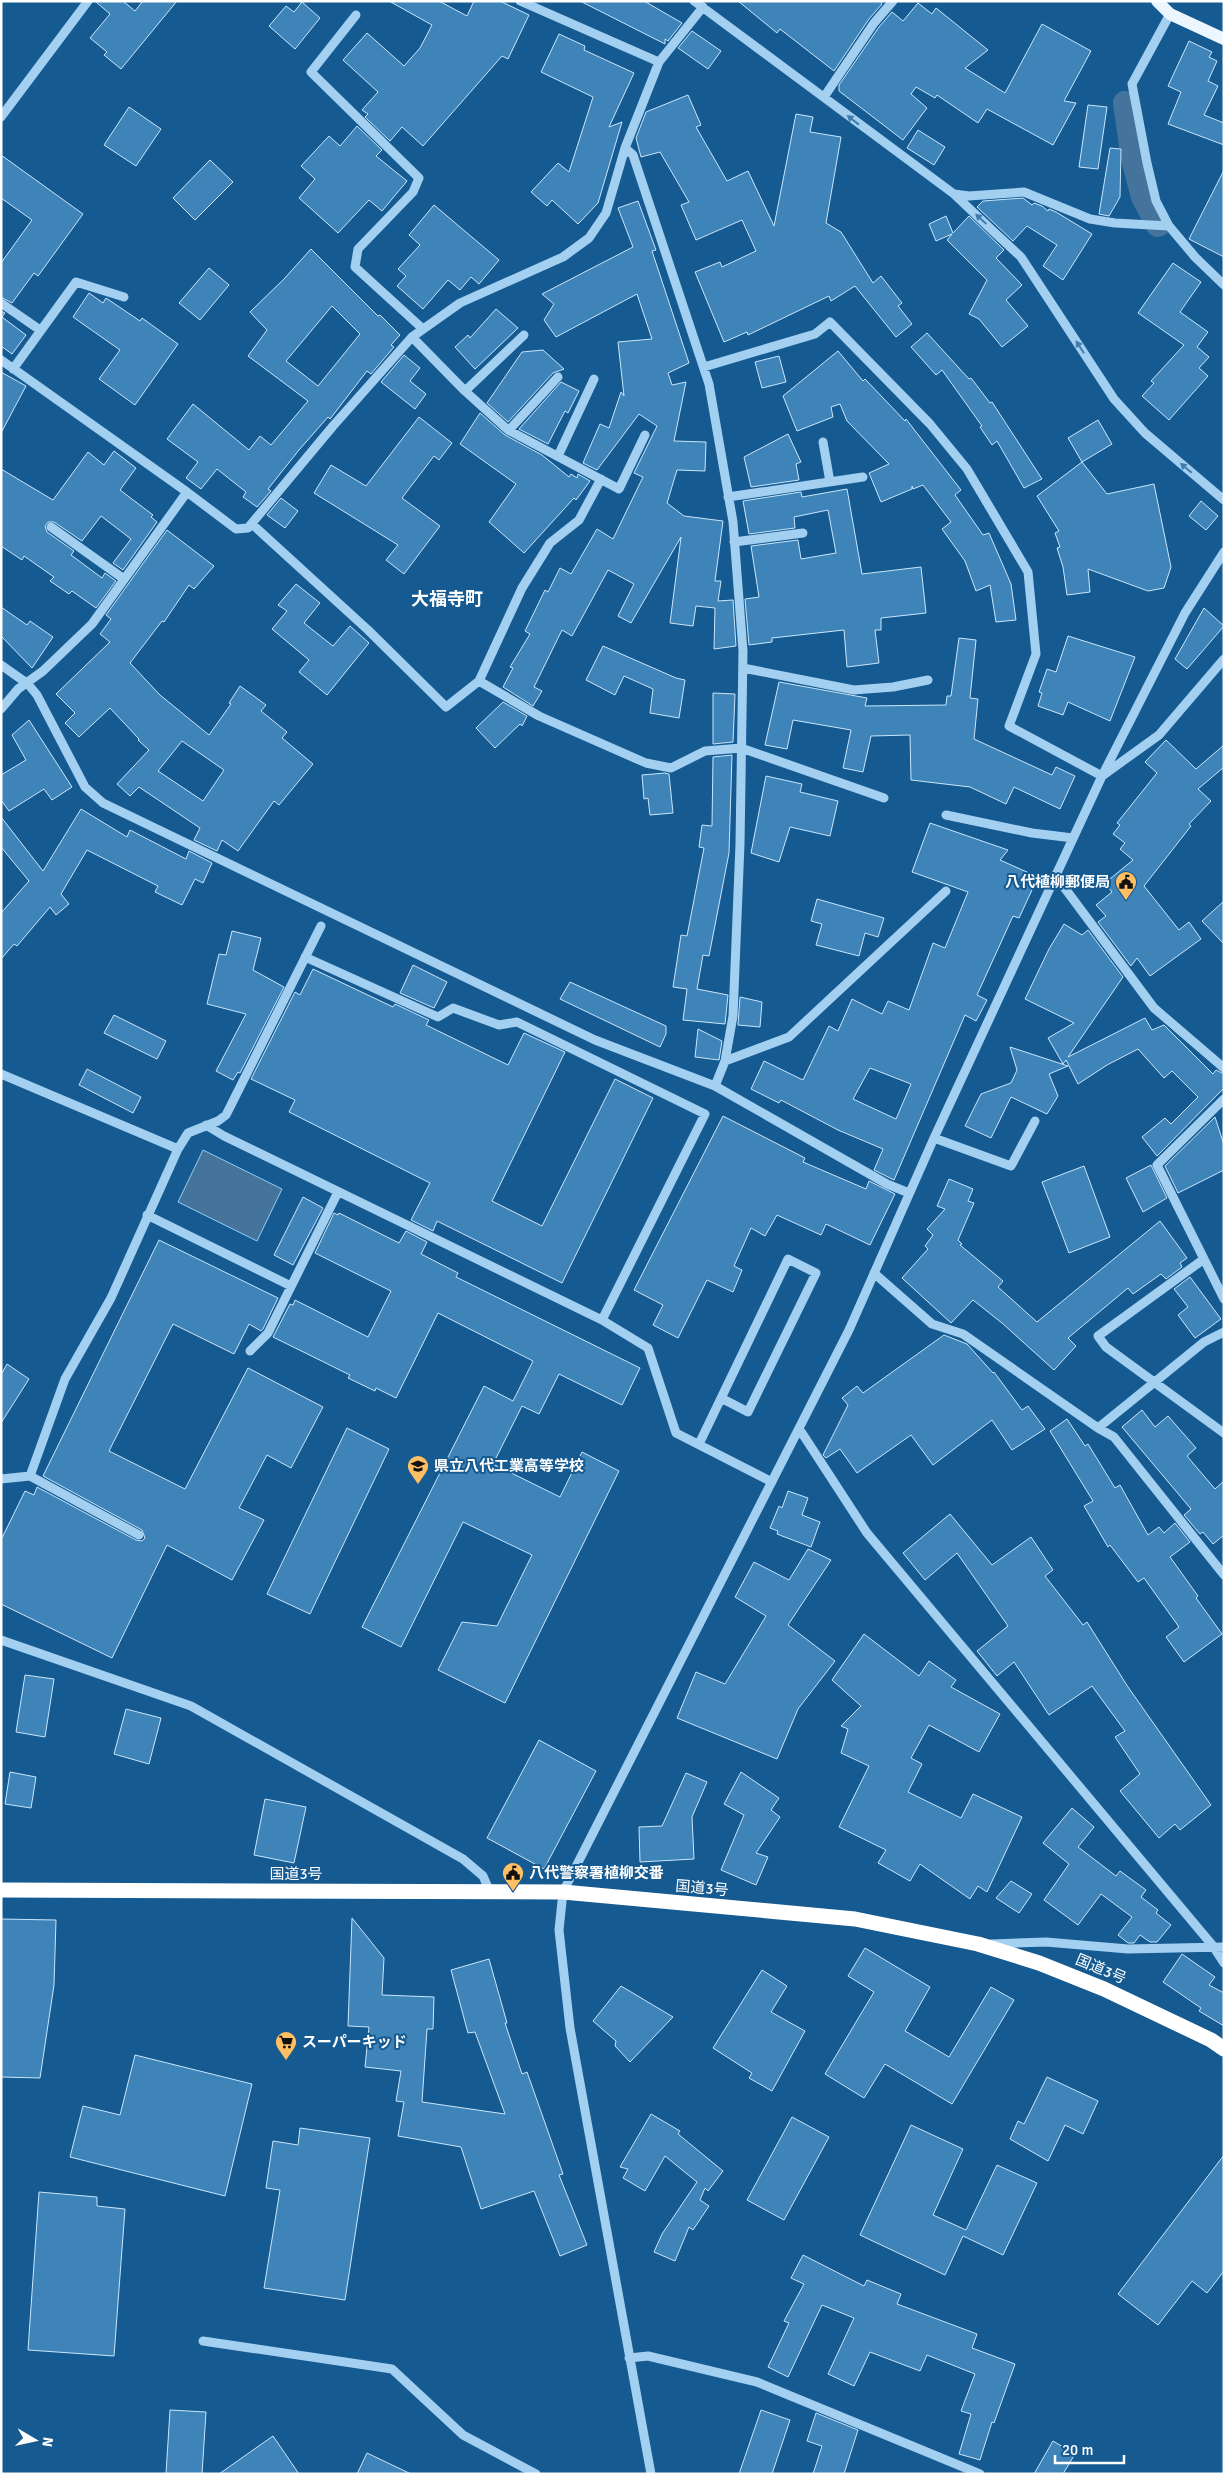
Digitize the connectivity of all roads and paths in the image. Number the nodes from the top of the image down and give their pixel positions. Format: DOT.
graph roads {
  1 [pos="88,1"];
  2 [pos="520,1"];
  3 [pos="694,1"];
  4 [pos="893,1"];
  5 [pos="1157,1"];
  6 [pos="703,7"];
  7 [pos="1170,14"];
  8 [pos="356,15"];
  9 [pos="1224,39"];
  10 [pos="659,62"];
  11 [pos="824,97"];
  12 [pos="1,117"];
  13 [pos="625,148"];
  14 [pos="954,194"];
  15 [pos="1169,226"];
  16 [pos="1224,285"];
  17 [pos="124,297"];
  18 [pos="1,303"];
  19 [pos="423,329"];
  20 [pos="40,330"];
  21 [pos="524,335"];
  22 [pos="412,337"];
  23 [pos="1,360"];
  24 [pos="704,366"];
  25 [pos="13,369"];
  26 [pos="558,377"];
  27 [pos="594,379"];
  28 [pos="465,391"];
  29 [pos="509,430"];
  30 [pos="645,435"];
  31 [pos="823,442"];
  32 [pos="558,456"];
  33 [pos="863,477"];
  34 [pos="602,480"];
  35 [pos="830,482"];
  36 [pos="187,492"];
  37 [pos="728,497"];
  38 [pos="1224,500"];
  39 [pos="252,524"];
  40 [pos="51,527"];
  41 [pos="802,533"];
  42 [pos="734,542"];
  43 [pos="1224,552"];
  44 [pos="124,579"];
  45 [pos="1224,659"];
  46 [pos="1,666"];
  47 [pos="743,668"];
  48 [pos="928,680"];
  49 [pos="479,681"];
  50 [pos="28,684"];
  51 [pos="1,709"];
  52 [pos="741,748"];
  53 [pos="1102,776"];
  54 [pos="884,798"];
  55 [pos="946,815"];
  56 [pos="1072,838"];
  57 [pos="1055,875"];
  58 [pos="946,891"];
  59 [pos="321,926"];
  60 [pos="305,957"];
  61 [pos="725,1061"];
  62 [pos="1224,1068"];
  63 [pos="1,1074"];
  64 [pos="715,1086"];
  65 [pos="1224,1099"];
  66 [pos="1035,1121"];
  67 [pos="206,1125"];
  68 [pos="934,1138"];
  69 [pos="178,1149"];
  70 [pos="338,1192"];
  71 [pos="909,1193"];
  72 [pos="147,1215"];
  73 [pos="1204,1259"];
  74 [pos="874,1273"];
  75 [pos="291,1286"];
  76 [pos="1224,1299"];
  77 [pos="602,1320"];
  78 [pos="1224,1332"];
  79 [pos="250,1350"];
  80 [pos="1156,1382"];
  81 [pos="721,1398"];
  82 [pos="1098,1428"];
  83 [pos="800,1430"];
  84 [pos="1224,1433"];
  85 [pos="699,1444"];
  86 [pos="30,1476"];
  87 [pos="1,1479"];
  88 [pos="772,1482"];
  89 [pos="139,1535"];
  90 [pos="1224,1575"];
  91 [pos="1,1640"];
  92 [pos="1,1890"];
  93 [pos="490,1892"];
  94 [pos="563,1892"];
  95 [pos="978,1944"];
  96 [pos="1213,1946"];
  97 [pos="1224,1947"];
  98 [pos="1224,1963"];
  99 [pos="1224,2049"];
  100 [pos="203,2341"];
  101 [pos="629,2358"];
  102 [pos="536,2474"];
  103 [pos="651,2474"];
  104 [pos="980,2474"];
  1 -- 12 [label="street"];
  2 -- 10 [label="street"];
  3 -- 6 [label="street"];
  4 -- 11 [label="street"];
  5 -- 7 [label="main road"];
  6 -- 10 [label="street"];
  6 -- 11 [label="street"];
  7 -- 9 [label="main road"];
  7 -- 15 [label="street"];
  8 -- 19 [label="street"];
  10 -- 13 [label="street"];
  14 -- 11 [label="street, one-way"];
  13 -- 19 [label="street"];
  13 -- 24 [label="street"];
  14 -- 15 [label="street"];
  38 -- 14 [label="street, one-way"];
  15 -- 16 [label="street"];
  17 -- 20 [label="street"];
  18 -- 20 [label="street"];
  19 -- 22 [label="street"];
  20 -- 25 [label="street"];
  21 -- 28 [label="street"];
  22 -- 28 [label="street"];
  22 -- 39 [label="street"];
  23 -- 25 [label="street"];
  24 -- 37 [label="street"];
  24 -- 53 [label="street"];
  25 -- 36 [label="street"];
  26 -- 29 [label="street"];
  27 -- 32 [label="street"];
  28 -- 29 [label="street"];
  29 -- 32 [label="street"];
  30 -- 34 [label="street"];
  31 -- 35 [label="street"];
  32 -- 34 [label="street"];
  33 -- 35 [label="street"];
  34 -- 49 [label="street"];
  35 -- 37 [label="street"];
  36 -- 39 [label="street"];
  36 -- 44 [label="street"];
  37 -- 42 [label="street"];
  39 -- 49 [label="street"];
  40 -- 44 [label="street"];
  41 -- 42 [label="street"];
  42 -- 47 [label="street"];
  43 -- 53 [label="street"];
  44 -- 50 [label="street"];
  45 -- 53 [label="street"];
  46 -- 50 [label="street"];
  47 -- 48 [label="street"];
  47 -- 52 [label="street"];
  49 -- 52 [label="street"];
  50 -- 51 [label="street"];
  50 -- 64 [label="street"];
  52 -- 54 [label="street"];
  52 -- 61 [label="street"];
  53 -- 56 [label="street"];
  55 -- 56 [label="street"];
  56 -- 57 [label="street"];
  57 -- 62 [label="street"];
  57 -- 68 [label="street"];
  58 -- 61 [label="street"];
  59 -- 60 [label="street"];
  60 -- 67 [label="street"];
  60 -- 77 [label="street"];
  61 -- 64 [label="street"];
  63 -- 69 [label="street"];
  64 -- 71 [label="street"];
  65 -- 73 [label="street"];
  66 -- 68 [label="street"];
  67 -- 69 [label="street"];
  67 -- 70 [label="street"];
  68 -- 71 [label="street"];
  69 -- 72 [label="street"];
  70 -- 75 [label="street"];
  70 -- 77 [label="street"];
  71 -- 74 [label="street"];
  72 -- 75 [label="street"];
  72 -- 86 [label="street"];
  73 -- 76 [label="street"];
  73 -- 80 [label="street"];
  74 -- 82 [label="street"];
  74 -- 83 [label="street"];
  75 -- 79 [label="street"];
  77 -- 85 [label="street"];
  78 -- 80 [label="street"];
  80 -- 82 [label="street"];
  80 -- 84 [label="street"];
  81 -- 81 [label="street"];
  81 -- 85 [label="street"];
  82 -- 90 [label="street"];
  83 -- 88 [label="street"];
  83 -- 96 [label="street"];
  85 -- 88 [label="street"];
  86 -- 87 [label="street"];
  86 -- 89 [label="street"];
  88 -- 94 [label="street"];
  91 -- 93 [label="street"];
  92 -- 93 [label="highway, 国道3号"];
  93 -- 94 [label="highway, 国道3号"];
  94 -- 95 [label="highway, 国道3号"];
  94 -- 101 [label="street"];
  95 -- 96 [label="street"];
  95 -- 99 [label="highway, 国道3号"];
  96 -- 97 [label="street"];
  96 -- 98 [label="street"];
  100 -- 102 [label="street"];
  101 -- 103 [label="street"];
  101 -- 104 [label="street"];
}
